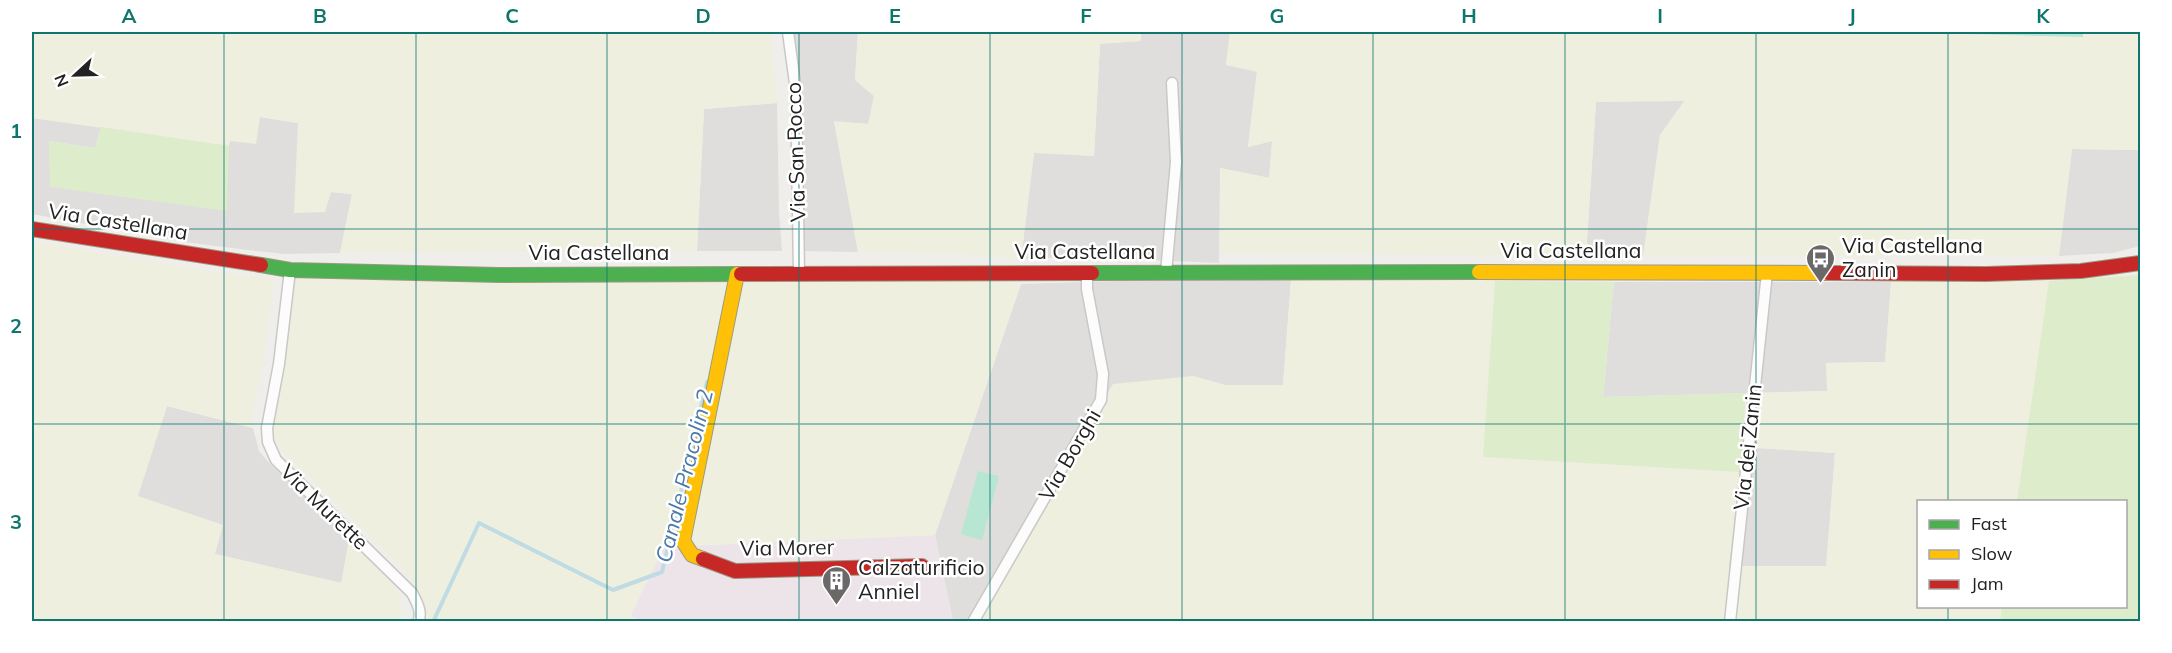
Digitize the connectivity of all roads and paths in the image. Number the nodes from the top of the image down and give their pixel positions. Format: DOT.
graph roads {
  1 [pos="788,32"];
  2 [pos="1172,83"];
  3 [pos="32,229"];
  4 [pos="2140,263"];
  5 [pos="290,270"];
  6 [pos="1087,272"];
  7 [pos="799,273"];
  8 [pos="1166,273"];
  9 [pos="1767,273"];
  10 [pos="737,274"];
  11 [pos="922,566"];
  12 [pos="418,621"];
  13 [pos="973,621"];
  14 [pos="1730,621"];
  1 -- 7 [label="street, Via San Rocco"];
  2 -- 8 [label="street"];
  3 -- 5 [label="main road, Via Castellana"];
  4 -- 9 [label="main road, Via Castellana"];
  5 -- 10 [label="main road, Via Castellana"];
  5 -- 12 [label="street, Via Murette"];
  6 -- 7 [label="main road, Via Castellana"];
  6 -- 8 [label="main road, Via Castellana"];
  6 -- 13 [label="street, Via Borghi"];
  7 -- 10 [label="main road, Via Castellana"];
  8 -- 9 [label="main road, Via Castellana"];
  9 -- 14 [label="street, Via dei Zanin"];
  10 -- 11 [label="main road, Via Morer"];
}
